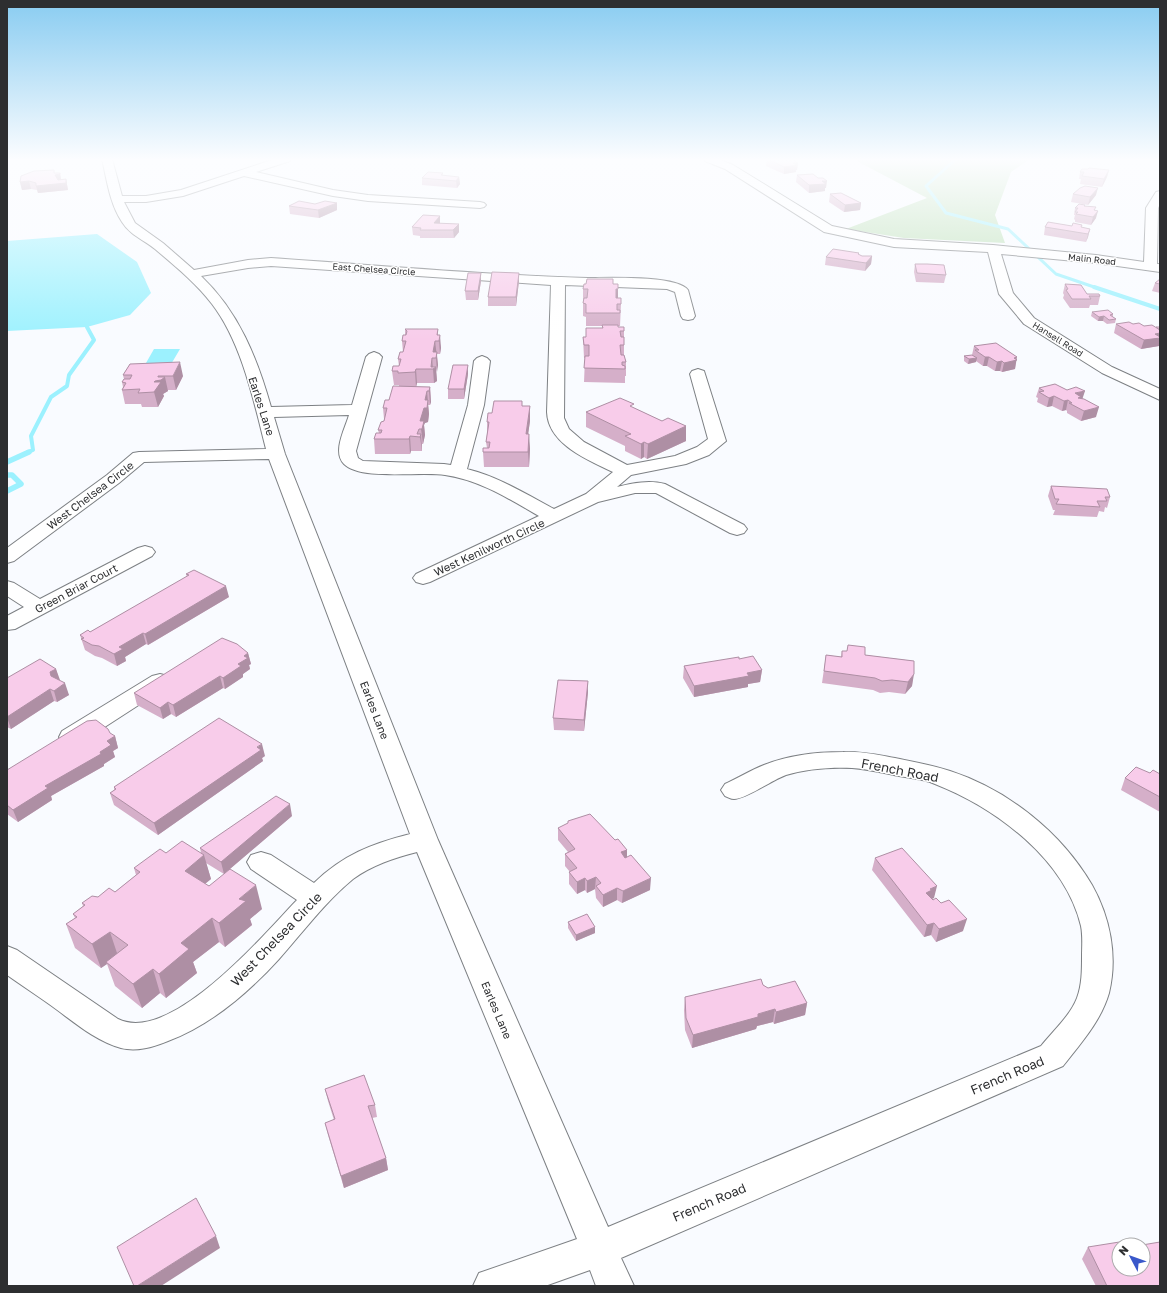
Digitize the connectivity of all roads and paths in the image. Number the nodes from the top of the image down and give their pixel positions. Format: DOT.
graph roads {
  1 [pos="127,219"];
  2 [pos="813,219"];
  3 [pos="1153,219"];
  4 [pos="993,249"];
  5 [pos="1155,267"];
  6 [pos="191,274"];
  7 [pos="558,281"];
  8 [pos="688,316"];
  9 [pos="374,357"];
  10 [pos="482,360"];
  11 [pos="698,374"];
  12 [pos="1160,395"];
  13 [pos="359,410"];
  14 [pos="265,412"];
  15 [pos="276,454"];
  16 [pos="458,471"];
  17 [pos="625,471"];
  18 [pos="593,498"];
  19 [pos="554,517"];
  20 [pos="737,529"];
  21 [pos="145,552"];
  22 [pos="7,557"];
  23 [pos="423,578"];
  24 [pos="7,587"];
  25 [pos="39,607"];
  26 [pos="7,624"];
  27 [pos="179,669"];
  28 [pos="53,748"];
  29 [pos="734,790"];
  30 [pos="425,840"];
  31 [pos="261,862"];
  32 [pos="315,898"];
  33 [pos="7,958"];
  34 [pos="599,1248"];
  35 [pos="492,1286"];
  36 [pos="615,1286"];
  1 -- 6 [label="street, Earles Lane"];
  2 -- 4 [label="street, Malin Road"];
  3 -- 5 [label="street"];
  4 -- 5 [label="street, Malin Road"];
  4 -- 12 [label="street, Hansell Road"];
  6 -- 7 [label="street, East Chelsea Circle"];
  6 -- 14 [label="street, Earles Lane"];
  7 -- 8 [label="street, East Chelsea Circle"];
  7 -- 17 [label="street"];
  9 -- 13 [label="street"];
  10 -- 16 [label="street"];
  11 -- 17 [label="street"];
  13 -- 14 [label="street"];
  13 -- 16 [label="street"];
  14 -- 15 [label="street, Earles Lane"];
  15 -- 22 [label="street, West Chelsea Circle"];
  15 -- 30 [label="street, Earles Lane"];
  16 -- 19 [label="street"];
  17 -- 18 [label="street"];
  18 -- 19 [label="street"];
  18 -- 20 [label="street"];
  19 -- 23 [label="street, West Kenilworth Circle"];
  21 -- 25 [label="street, Green Briar Court"];
  24 -- 25 [label="street"];
  25 -- 26 [label="street, Green Briar Court"];
  27 -- 28 [label="street"];
  29 -- 34 [label="street, French Road"];
  30 -- 32 [label="street, West Chelsea Circle"];
  30 -- 34 [label="street, Earles Lane"];
  31 -- 32 [label="street"];
  32 -- 33 [label="street, West Chelsea Circle"];
  34 -- 35 [label="street, French Road"];
  34 -- 36 [label="street, Earles Lane"];
}
